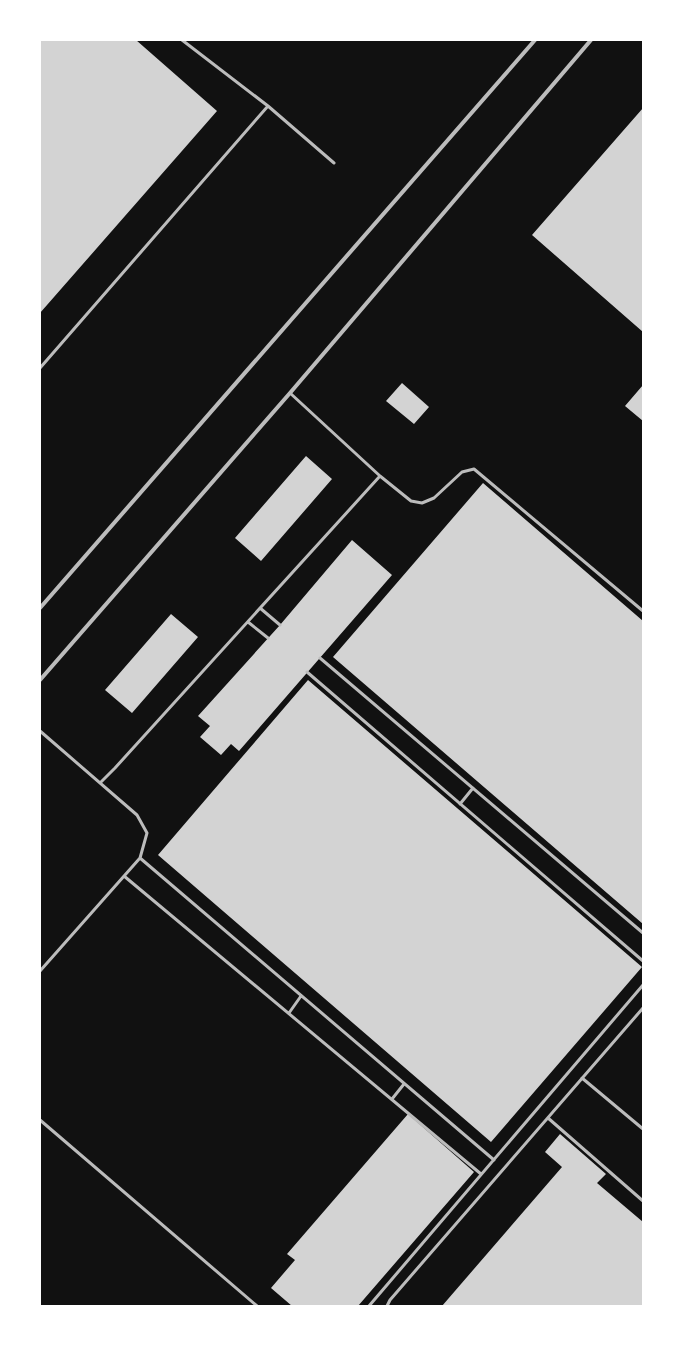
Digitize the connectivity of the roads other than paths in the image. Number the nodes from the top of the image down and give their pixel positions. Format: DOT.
graph roads {
  1 [pos="182,40"];
  2 [pos="535,40"];
  3 [pos="591,40"];
  4 [pos="268,106"];
  5 [pos="334,164"];
  6 [pos="40,368"];
  7 [pos="290,393"];
  8 [pos="380,476"];
  9 [pos="40,608"];
  10 [pos="260,608"];
  11 [pos="643,611"];
  12 [pos="248,622"];
  13 [pos="280,625"];
  14 [pos="268,638"];
  15 [pos="320,658"];
  16 [pos="307,672"];
  17 [pos="40,680"];
  18 [pos="40,731"];
  19 [pos="100,783"];
  20 [pos="473,788"];
  21 [pos="460,804"];
  22 [pos="140,858"];
  23 [pos="124,876"];
  24 [pos="643,933"];
  25 [pos="643,961"];
  26 [pos="40,971"];
  27 [pos="643,985"];
  28 [pos="301,996"];
  29 [pos="643,1008"];
  30 [pos="289,1013"];
  31 [pos="582,1078"];
  32 [pos="404,1084"];
  33 [pos="392,1100"];
  34 [pos="548,1118"];
  35 [pos="40,1120"];
  36 [pos="643,1129"];
  37 [pos="494,1160"];
  38 [pos="482,1174"];
  39 [pos="643,1201"];
  40 [pos="257,1306"];
  41 [pos="369,1306"];
  42 [pos="387,1306"];
  1 -- 4 [label="lane"];
  2 -- 9 [label="street"];
  3 -- 7 [label="street"];
  4 -- 5 [label="lane"];
  4 -- 6 [label="lane"];
  7 -- 8 [label="lane"];
  7 -- 17 [label="street"];
  8 -- 10 [label="lane"];
  8 -- 11 [label="lane"];
  10 -- 12 [label="lane"];
  10 -- 13 [label="lane"];
  12 -- 14 [label="lane"];
  12 -- 19 [label="lane"];
  15 -- 20 [label="lane"];
  16 -- 21 [label="lane"];
  18 -- 19 [label="lane"];
  19 -- 22 [label="lane"];
  20 -- 21 [label="lane"];
  20 -- 24 [label="lane"];
  21 -- 25 [label="lane"];
  22 -- 23 [label="lane"];
  22 -- 28 [label="lane"];
  23 -- 26 [label="lane"];
  23 -- 30 [label="lane"];
  27 -- 37 [label="lane"];
  28 -- 30 [label="lane"];
  28 -- 32 [label="lane"];
  29 -- 31 [label="lane"];
  30 -- 33 [label="lane"];
  31 -- 34 [label="lane"];
  31 -- 36 [label="lane"];
  32 -- 33 [label="lane"];
  32 -- 37 [label="lane"];
  33 -- 38 [label="lane"];
  34 -- 39 [label="lane"];
  34 -- 42 [label="lane"];
  35 -- 40 [label="lane"];
  37 -- 38 [label="lane"];
  38 -- 41 [label="lane"];
}
